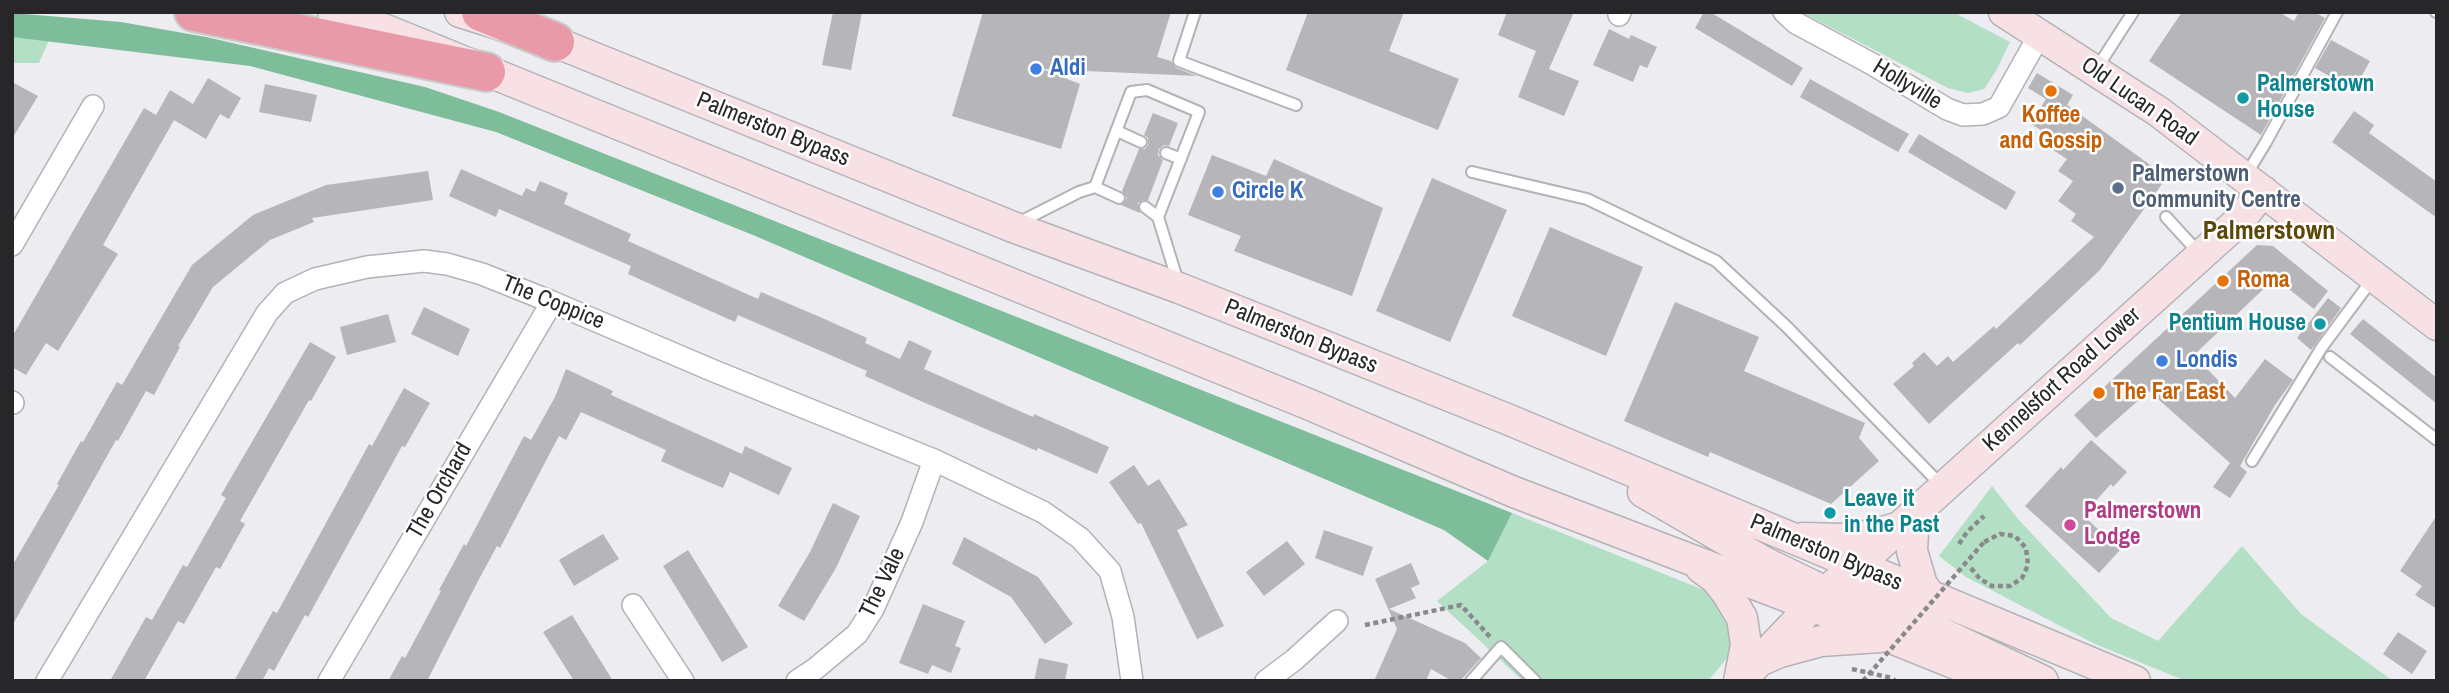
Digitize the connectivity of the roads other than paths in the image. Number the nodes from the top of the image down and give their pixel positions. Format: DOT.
graph roads {
  1 [pos="194,12"];
  2 [pos="333,12"];
  3 [pos="460,12"];
  4 [pos="481,12"];
  5 [pos="1195,12"];
  6 [pos="1784,12"];
  7 [pos="2005,12"];
  8 [pos="2133,12"];
  9 [pos="2337,12"];
  10 [pos="2040,34"];
  11 [pos="555,42"];
  12 [pos="2095,70"];
  13 [pos="486,72"];
  14 [pos="1296,105"];
  15 [pos="93,106"];
  16 [pos="1117,131"];
  17 [pos="1142,142"];
  18 [pos="1166,153"];
  19 [pos="1181,159"];
  20 [pos="1472,172"];
  21 [pos="2254,184"];
  22 [pos="1095,187"];
  23 [pos="1119,198"];
  24 [pos="1145,207"];
  25 [pos="1158,217"];
  26 [pos="2166,217"];
  27 [pos="1013,227"];
  28 [pos="12,245"];
  29 [pos="2201,255"];
  30 [pos="2375,277"];
  31 [pos="1179,288"];
  32 [pos="552,302"];
  33 [pos="2437,325"];
  34 [pos="2330,358"];
  35 [pos="1543,434"];
  36 [pos="2437,440"];
  37 [pos="934,460"];
  38 [pos="2252,461"];
  39 [pos="1943,487"];
  40 [pos="1907,520"];
  41 [pos="1782,536"];
  42 [pos="1686,557"];
  43 [pos="1833,587"];
  44 [pos="1932,598"];
  45 [pos="633,605"];
  46 [pos="1337,621"];
  47 [pos="1890,638"];
  48 [pos="1745,674"];
  49 [pos="47,681"];
  50 [pos="329,681"];
  51 [pos="683,681"];
  52 [pos="797,681"];
  53 [pos="1132,681"];
  54 [pos="1266,681"];
  55 [pos="1471,681"];
  56 [pos="1535,681"];
  57 [pos="1998,681"];
  58 [pos="2043,681"];
  59 [pos="2134,681"];
  1 -- 13 [label="highway"];
  2 -- 13 [label="main road, Palmerston Bypass"];
  3 -- 11 [label="main road, Palmerston Bypass"];
  4 -- 11 [label="highway"];
  5 -- 14 [label="lane"];
  6 -- 10 [label="street, Hollyville"];
  7 -- 10 [label="main road, Old Lucan Road"];
  8 -- 12 [label="lane"];
  9 -- 21 [label="lane"];
  10 -- 12 [label="main road, Old Lucan Road"];
  11 -- 27 [label="main road, Palmerston Bypass"];
  12 -- 21 [label="main road, Old Lucan Road"];
  13 -- 42 [label="main road, Palmerston Bypass"];
  15 -- 28 [label="street"];
  16 -- 17 [label="lane"];
  16 -- 19 [label="lane"];
  16 -- 22 [label="lane"];
  18 -- 19 [label="lane"];
  19 -- 25 [label="lane"];
  20 -- 39 [label="lane"];
  21 -- 29 [label="main road, Kennelsfort Road Lower"];
  21 -- 30 [label="main road, Old Lucan Road"];
  22 -- 23 [label="lane"];
  22 -- 27 [label="lane"];
  24 -- 25 [label="lane"];
  25 -- 31 [label="lane"];
  26 -- 29 [label="lane"];
  27 -- 31 [label="main road, Palmerston Bypass"];
  29 -- 39 [label="main road, Kennelsfort Road Lower"];
  30 -- 33 [label="main road, Old Lucan Road"];
  30 -- 38 [label="lane"];
  31 -- 35 [label="main road, Palmerston Bypass"];
  32 -- 37 [label="street, The Coppice"];
  32 -- 49 [label="street, The Coppice"];
  32 -- 50 [label="street, The Orchard"];
  34 -- 36 [label="lane"];
  35 -- 41 [label="main road, Palmerston Bypass"];
  35 -- 43 [label="main road"];
  37 -- 52 [label="street, The Vale"];
  37 -- 53 [label="street, The Coppice"];
  39 -- 40 [label="main road, Kennelsfort Road Lower"];
  40 -- 41 [label="main road"];
  40 -- 43 [label="main road, Kennelsfort Road Lower"];
  40 -- 44 [label="main road"];
  41 -- 43 [label="main road, Palmerston Bypass"];
  42 -- 43 [label="main road, Palmerston Bypass"];
  42 -- 48 [label="main road"];
  43 -- 44 [label="main road, Palmerston Bypass"];
  43 -- 47 [label="main road, Palmerston Bypass"];
  43 -- 48 [label="main road, Kennelsfort Road Lower"];
  43 -- 58 [label="main road"];
  44 -- 59 [label="main road, Palmerston Bypass"];
  45 -- 51 [label="street"];
  46 -- 54 [label="street"];
  47 -- 48 [label="main road"];
  47 -- 57 [label="main road, Palmerston Bypass"];
  55 -- 56 [label="lane"];
}
